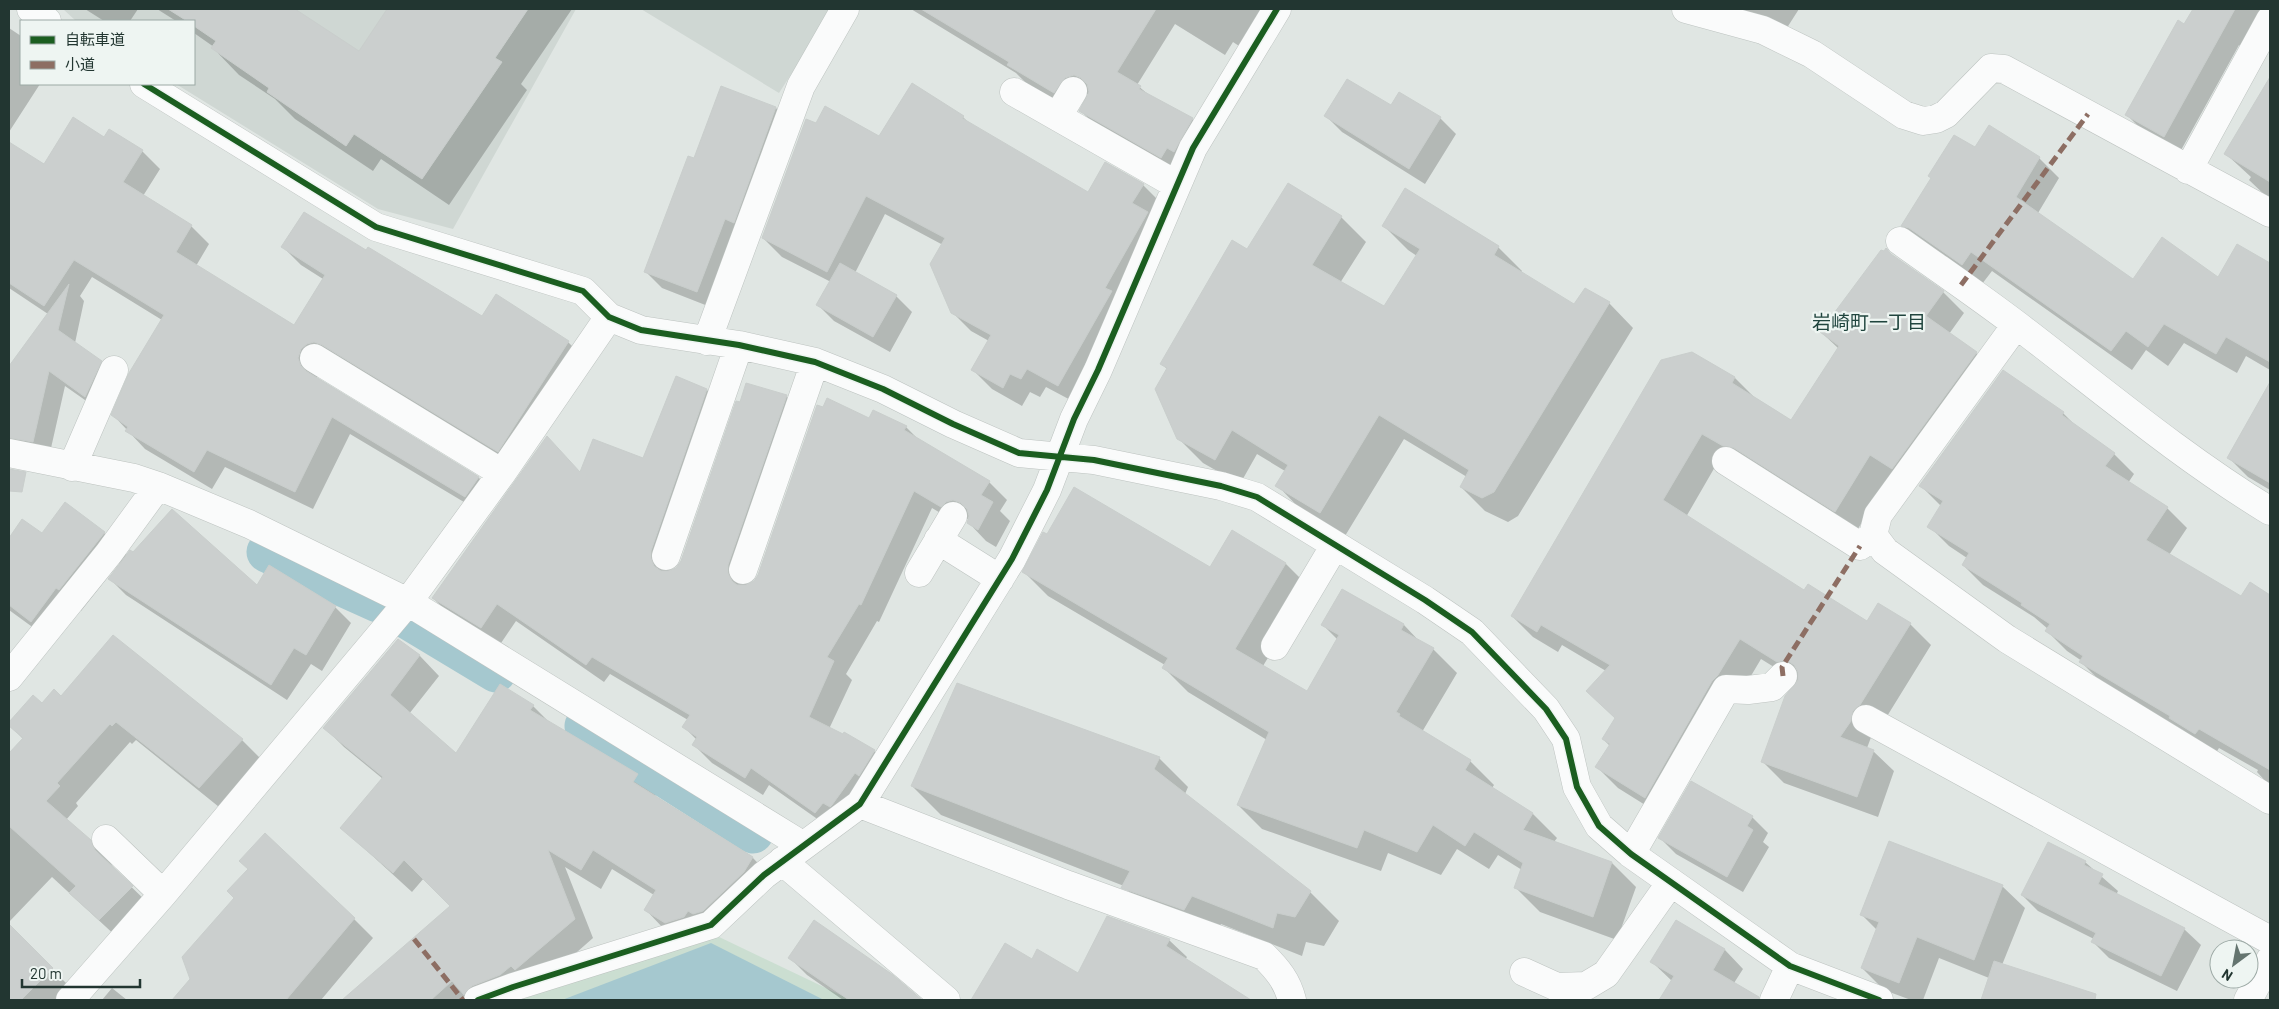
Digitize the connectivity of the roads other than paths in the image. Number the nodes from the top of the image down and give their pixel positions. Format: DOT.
graph roads {
  1 [pos="31,9"];
  2 [pos="844,9"];
  3 [pos="1277,9"];
  4 [pos="1686,9"];
  5 [pos="46,20"];
  6 [pos="2270,20"];
  7 [pos="146,85"];
  8 [pos="1072,90"];
  9 [pos="1014,92"];
  10 [pos="1058,116"];
  11 [pos="2188,170"];
  12 [pos="1177,185"];
  13 [pos="2270,213"];
  14 [pos="1900,241"];
  15 [pos="609,317"];
  16 [pos="2016,325"];
  17 [pos="707,342"];
  18 [pos="739,345"];
  19 [pos="314,358"];
  20 [pos="815,362"];
  21 [pos="114,370"];
  22 [pos="9,453"];
  23 [pos="1059,458"];
  24 [pos="1726,461"];
  25 [pos="72,467"];
  26 [pos="502,472"];
  27 [pos="158,486"];
  28 [pos="2270,511"];
  29 [pos="952,516"];
  30 [pos="1873,535"];
  31 [pos="938,540"];
  32 [pos="1335,545"];
  33 [pos="666,556"];
  34 [pos="743,570"];
  35 [pos="919,573"];
  36 [pos="1000,579"];
  37 [pos="408,602"];
  38 [pos="1275,646"];
  39 [pos="1783,676"];
  40 [pos="9,677"];
  41 [pos="1866,719"];
  42 [pos="2270,800"];
  43 [pos="860,804"];
  44 [pos="106,840"];
  45 [pos="792,853"];
  46 [pos="1631,854"];
  47 [pos="1671,882"];
  48 [pos="163,894"];
  49 [pos="2270,957"];
  50 [pos="1790,966"];
  51 [pos="1524,972"];
  52 [pos="70,1000"];
  53 [pos="478,1000"];
  54 [pos="946,1000"];
  55 [pos="1292,1000"];
  56 [pos="1774,1000"];
  57 [pos="1879,1000"];
  58 [pos="2248,1000"];
  1 -- 5 [label="street"];
  2 -- 17 [label="street"];
  3 -- 12 [label="street"];
  4 -- 11 [label="street"];
  6 -- 11 [label="street"];
  7 -- 15 [label="street"];
  8 -- 10 [label="street"];
  9 -- 10 [label="street"];
  10 -- 12 [label="street"];
  11 -- 13 [label="street"];
  12 -- 23 [label="street"];
  14 -- 16 [label="street"];
  15 -- 17 [label="street"];
  15 -- 26 [label="street"];
  16 -- 28 [label="street"];
  16 -- 30 [label="street"];
  17 -- 18 [label="street"];
  18 -- 20 [label="street"];
  18 -- 33 [label="street"];
  19 -- 26 [label="street"];
  20 -- 23 [label="street"];
  20 -- 34 [label="street"];
  21 -- 25 [label="street"];
  22 -- 25 [label="street"];
  23 -- 32 [label="street"];
  23 -- 36 [label="street"];
  24 -- 30 [label="street"];
  25 -- 27 [label="street"];
  26 -- 37 [label="street"];
  27 -- 37 [label="street"];
  27 -- 40 [label="street"];
  29 -- 31 [label="street"];
  30 -- 42 [label="street"];
  31 -- 35 [label="street"];
  31 -- 36 [label="street"];
  32 -- 38 [label="street"];
  32 -- 46 [label="street"];
  36 -- 43 [label="street"];
  37 -- 45 [label="street"];
  37 -- 48 [label="street"];
  39 -- 46 [label="street"];
  41 -- 49 [label="street"];
  43 -- 45 [label="street"];
  43 -- 55 [label="street"];
  44 -- 48 [label="street"];
  45 -- 53 [label="street"];
  45 -- 54 [label="street"];
  46 -- 47 [label="street"];
  47 -- 50 [label="street"];
  47 -- 51 [label="street"];
  48 -- 52 [label="street"];
  49 -- 58 [label="street"];
  50 -- 56 [label="street"];
  50 -- 57 [label="street"];
}
